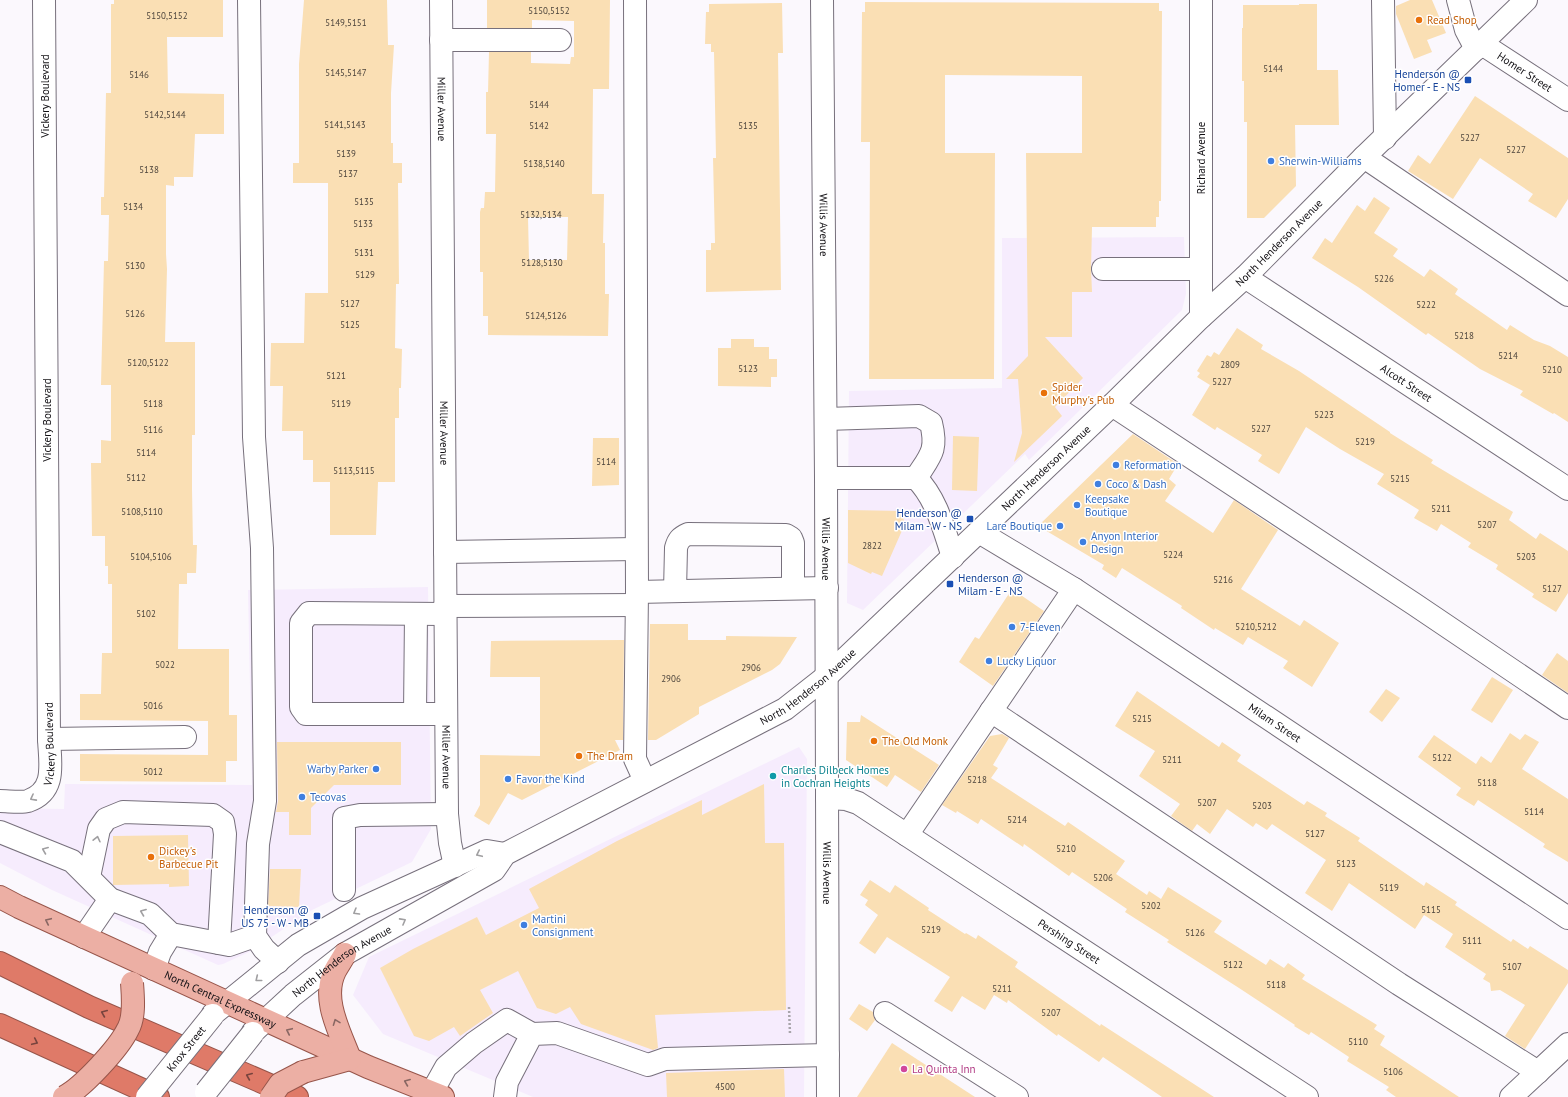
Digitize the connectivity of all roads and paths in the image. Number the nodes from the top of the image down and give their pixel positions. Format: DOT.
graph roads {
  1 [pos="44,0"];
  2 [pos="249,0"];
  3 [pos="441,0"];
  4 [pos="635,0"];
  5 [pos="822,0"];
  6 [pos="1201,0"];
  7 [pos="1383,0"];
  8 [pos="1458,0"];
  9 [pos="1526,0"];
  10 [pos="441,40"];
  11 [pos="560,40"];
  12 [pos="1479,47"];
  13 [pos="1568,100"];
  14 [pos="1385,138"];
  15 [pos="1364,157"];
  16 [pos="1103,269"];
  17 [pos="1201,269"];
  18 [pos="1245,277"];
  19 [pos="1568,295"];
  20 [pos="1201,317"];
  21 [pos="1112,405"];
  22 [pos="826,419"];
  23 [pos="826,478"];
  24 [pos="916,478"];
  25 [pos="1568,489"];
  26 [pos="979,532"];
  27 [pos="636,549"];
  28 [pos="445,552"];
  29 [pos="953,557"];
  30 [pos="793,588"];
  31 [pos="827,588"];
  32 [pos="1074,589"];
  33 [pos="675,591"];
  34 [pos="636,598"];
  35 [pos="445,610"];
  36 [pos="416,614"];
  37 [pos="827,676"];
  38 [pos="1568,708"];
  39 [pos="991,711"];
  40 [pos="415,714"];
  41 [pos="446,714"];
  42 [pos="185,737"];
  43 [pos="49,739"];
  44 [pos="645,781"];
  45 [pos="827,798"];
  46 [pos="0,801"];
  47 [pos="447,814"];
  48 [pos="0,832"];
  49 [pos="907,836"];
  50 [pos="225,843"];
  51 [pos="258,844"];
  52 [pos="505,854"];
  53 [pos="455,866"];
  54 [pos="89,878"];
  55 [pos="344,890"];
  56 [pos="0,897"];
  57 [pos="110,899"];
  58 [pos="1568,918"];
  59 [pos="171,934"];
  60 [pos="255,936"];
  61 [pos="84,937"];
  62 [pos="219,943"];
  63 [pos="112,950"];
  64 [pos="345,954"];
  65 [pos="278,962"];
  66 [pos="0,963"];
  67 [pos="154,969"];
  68 [pos="789,1007"];
  69 [pos="220,1008"];
  70 [pos="885,1013"];
  71 [pos="0,1025"];
  72 [pos="259,1027"];
  73 [pos="532,1034"];
  74 [pos="1568,1044"];
  75 [pos="828,1055"];
  76 [pos="790,1056"];
  77 [pos="350,1059"];
  78 [pos="1538,1072"];
  79 [pos="437,1095"];
  80 [pos="64,1097"];
  81 [pos="147,1097"];
  82 [pos="158,1097"];
  83 [pos="202,1097"];
  84 [pos="271,1097"];
  85 [pos="297,1097"];
  86 [pos="505,1097"];
  87 [pos="828,1097"];
  88 [pos="1017,1097"];
  89 [pos="1307,1097"];
  90 [pos="1511,1097"];
  1 -- 43 [label="street, Vickery Boulevard"];
  2 -- 51 [label="street"];
  3 -- 10 [label="street, Miller Avenue"];
  4 -- 27 [label="street"];
  5 -- 22 [label="street, Willis Avenue"];
  6 -- 17 [label="street, Richard Avenue"];
  7 -- 14 [label="street"];
  8 -- 12 [label="street"];
  9 -- 12 [label="street, North Henderson Avenue"];
  10 -- 11 [label="street"];
  10 -- 28 [label="street, Miller Avenue"];
  12 -- 13 [label="street, Homer Street"];
  12 -- 14 [label="street, North Henderson Avenue"];
  14 -- 15 [label="street, North Henderson Avenue"];
  15 -- 18 [label="street, North Henderson Avenue"];
  15 -- 19 [label="street"];
  16 -- 17 [label="street"];
  17 -- 20 [label="street, Richard Avenue"];
  18 -- 20 [label="street, North Henderson Avenue"];
  18 -- 25 [label="street, Alcott Street"];
  20 -- 21 [label="street, North Henderson Avenue"];
  21 -- 26 [label="street, North Henderson Avenue"];
  21 -- 38 [label="street"];
  22 -- 23 [label="street, Willis Avenue"];
  22 -- 24 [label="street"];
  23 -- 24 [label="street"];
  23 -- 31 [label="street, Willis Avenue"];
  24 -- 29 [label="street"];
  26 -- 29 [label="street, North Henderson Avenue"];
  26 -- 32 [label="street, Milam Street"];
  27 -- 28 [label="street"];
  27 -- 34 [label="street"];
  28 -- 35 [label="street, Miller Avenue"];
  29 -- 37 [label="street, North Henderson Avenue"];
  30 -- 31 [label="street"];
  30 -- 33 [label="street"];
  30 -- 33 [label="street"];
  31 -- 37 [label="street, Willis Avenue"];
  32 -- 39 [label="street"];
  32 -- 58 [label="street, Milam Street"];
  33 -- 34 [label="street"];
  34 -- 35 [label="street"];
  34 -- 44 [label="street"];
  35 -- 36 [label="street"];
  35 -- 41 [label="street, Miller Avenue"];
  36 -- 40 [label="street"];
  36 -- 40 [label="street"];
  37 -- 44 [label="street, North Henderson Avenue"];
  37 -- 45 [label="street, Willis Avenue"];
  39 -- 49 [label="street"];
  39 -- 78 [label="street"];
  40 -- 41 [label="street"];
  41 -- 47 [label="street, Miller Avenue"];
  42 -- 43 [label="street"];
  43 -- 46 [label="street, Vickery Boulevard, one-way"];
  44 -- 52 [label="street, North Henderson Avenue"];
  45 -- 49 [label="street, Pershing Street"];
  45 -- 75 [label="street, Willis Avenue"];
  47 -- 53 [label="street, Miller Avenue"];
  47 -- 55 [label="street"];
  54 -- 48 [label="street, one-way"];
  49 -- 89 [label="street, Pershing Street"];
  50 -- 51 [label="street"];
  54 -- 50 [label="street, one-way"];
  50 -- 62 [label="street"];
  51 -- 60 [label="street"];
  52 -- 53 [label="street, one-way"];
  64 -- 52 [label="street, North Henderson Avenue, one-way"];
  53 -- 65 [label="street, one-way"];
  54 -- 57 [label="street"];
  61 -- 56 [label="main road, North Central Expressway, one-way"];
  59 -- 57 [label="street, one-way"];
  57 -- 61 [label="street"];
  59 -- 62 [label="street"];
  59 -- 67 [label="street"];
  60 -- 62 [label="street"];
  60 -- 65 [label="street"];
  61 -- 63 [label="main road, North Central Expressway"];
  63 -- 67 [label="main road, North Central Expressway"];
  63 -- 80 [label="main road, bridge"];
  64 -- 72 [label="street, North Henderson Avenue"];
  77 -- 64 [label="main road, one-way"];
  65 -- 69 [label="street, one-way"];
  85 -- 66 [label="highway, one-way"];
  67 -- 69 [label="main road, North Central Expressway"];
  68 -- 76 [label="path"];
  69 -- 72 [label="main road, North Central Expressway"];
  69 -- 81 [label="street, Knox Street, bridge"];
  70 -- 88 [label="street"];
  71 -- 82 [label="highway, one-way"];
  77 -- 72 [label="main road, North Central Expressway, one-way"];
  72 -- 83 [label="street, North Henderson Avenue, bridge"];
  73 -- 76 [label="street"];
  73 -- 79 [label="street"];
  73 -- 86 [label="street"];
  74 -- 78 [label="street"];
  75 -- 76 [label="street"];
  75 -- 87 [label="street, Willis Avenue"];
  79 -- 77 [label="main road, North Central Expressway, one-way"];
  77 -- 84 [label="main road, bridge"];
  78 -- 90 [label="street"];
}
